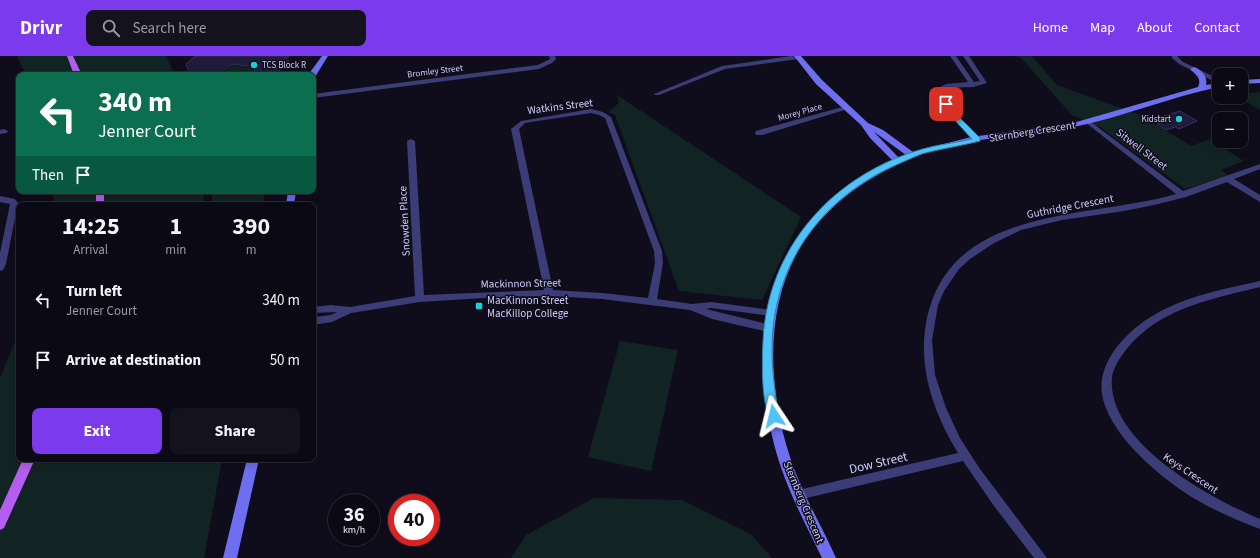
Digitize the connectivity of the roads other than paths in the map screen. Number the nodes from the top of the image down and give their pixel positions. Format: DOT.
graph roads {
  1 [pos="63,56"];
  2 [pos="70,56"];
  3 [pos="325,56"];
  4 [pos="552,56"];
  5 [pos="797,56"];
  6 [pos="953,56"];
  7 [pos="966,56"];
  8 [pos="1172,57"];
  9 [pos="1194,69"];
  10 [pos="76,71"];
  11 [pos="314,72"];
  12 [pos="1212,73"];
  13 [pos="1212,78"];
  14 [pos="1260,81"];
  15 [pos="1248,82"];
  16 [pos="973,84"];
  17 [pos="1212,86"];
  18 [pos="1201,88"];
  19 [pos="657,94"];
  20 [pos="316,96"];
  21 [pos="846,108"];
  22 [pos="1087,122"];
  23 [pos="864,123"];
  24 [pos="759,133"];
  25 [pos="977,140"];
  26 [pos="411,141"];
  27 [pos="912,155"];
  28 [pos="898,160"];
  29 [pos="1260,166"];
  30 [pos="1228,178"];
  31 [pos="1183,195"];
  32 [pos="0,198"];
  33 [pos="1260,199"];
  34 [pos="0,268"];
  35 [pos="1260,284"];
  36 [pos="549,293"];
  37 [pos="420,299"];
  38 [pos="652,301"];
  39 [pos="316,310"];
  40 [pos="350,310"];
  41 [pos="716,311"];
  42 [pos="771,313"];
  43 [pos="316,321"];
  44 [pos="768,328"];
  45 [pos="965,456"];
  46 [pos="29,462"];
  47 [pos="252,462"];
  48 [pos="798,495"];
  49 [pos="0,524"];
  50 [pos="1260,524"];
  51 [pos="230,558"];
  52 [pos="829,558"];
  53 [pos="1041,558"];
  1 -- 10 [label="main road"];
  2 -- 10 [label="main road"];
  3 -- 11 [label="street"];
  4 -- 20 [label="street, Bromley Street"];
  5 -- 19 [label="street"];
  5 -- 21 [label="street"];
  6 -- 16 [label="street"];
  7 -- 16 [label="street"];
  8 -- 9 [label="street"];
  8 -- 12 [label="street"];
  9 -- 13 [label="street"];
  9 -- 18 [label="street"];
  14 -- 15 [label="street"];
  16 -- 25 [label="street"];
  17 -- 18 [label="street, Sternberg Crescent"];
  18 -- 22 [label="street, Sternberg Crescent"];
  21 -- 23 [label="street"];
  21 -- 24 [label="street, Morey Place"];
  22 -- 25 [label="street, Sternberg Crescent"];
  22 -- 31 [label="street, Sitwell Street"];
  23 -- 27 [label="street"];
  23 -- 28 [label="street"];
  25 -- 27 [label="street, Sternberg Crescent"];
  26 -- 37 [label="street, Snowden Place"];
  27 -- 28 [label="street, Sternberg Crescent"];
  28 -- 42 [label="street, Sternberg Crescent"];
  29 -- 30 [label="street, Guthridge Crescent"];
  30 -- 31 [label="street, Guthridge Crescent"];
  30 -- 33 [label="street"];
  31 -- 45 [label="street, Guthridge Crescent"];
  32 -- 34 [label="street"];
  35 -- 50 [label="street, Keys Crescent"];
  36 -- 37 [label="street, Mackinnon Street"];
  36 -- 38 [label="street, Mackinnon Street"];
  36 -- 38 [label="street, Watkins Street"];
  37 -- 40 [label="street, Mackinnon Street"];
  38 -- 41 [label="street, Mackinnon Street"];
  39 -- 40 [label="street, Mackinnon Street"];
  40 -- 43 [label="street, Mackinnon Street"];
  41 -- 42 [label="street, Mackinnon Street"];
  41 -- 44 [label="street, Mackinnon Street"];
  42 -- 44 [label="street, Sternberg Crescent"];
  44 -- 48 [label="street, Sternberg Crescent"];
  45 -- 48 [label="street, Dow Street"];
  45 -- 53 [label="street, Guthridge Crescent"];
  46 -- 49 [label="main road"];
  47 -- 51 [label="street"];
  48 -- 52 [label="street, Sternberg Crescent"];
}
